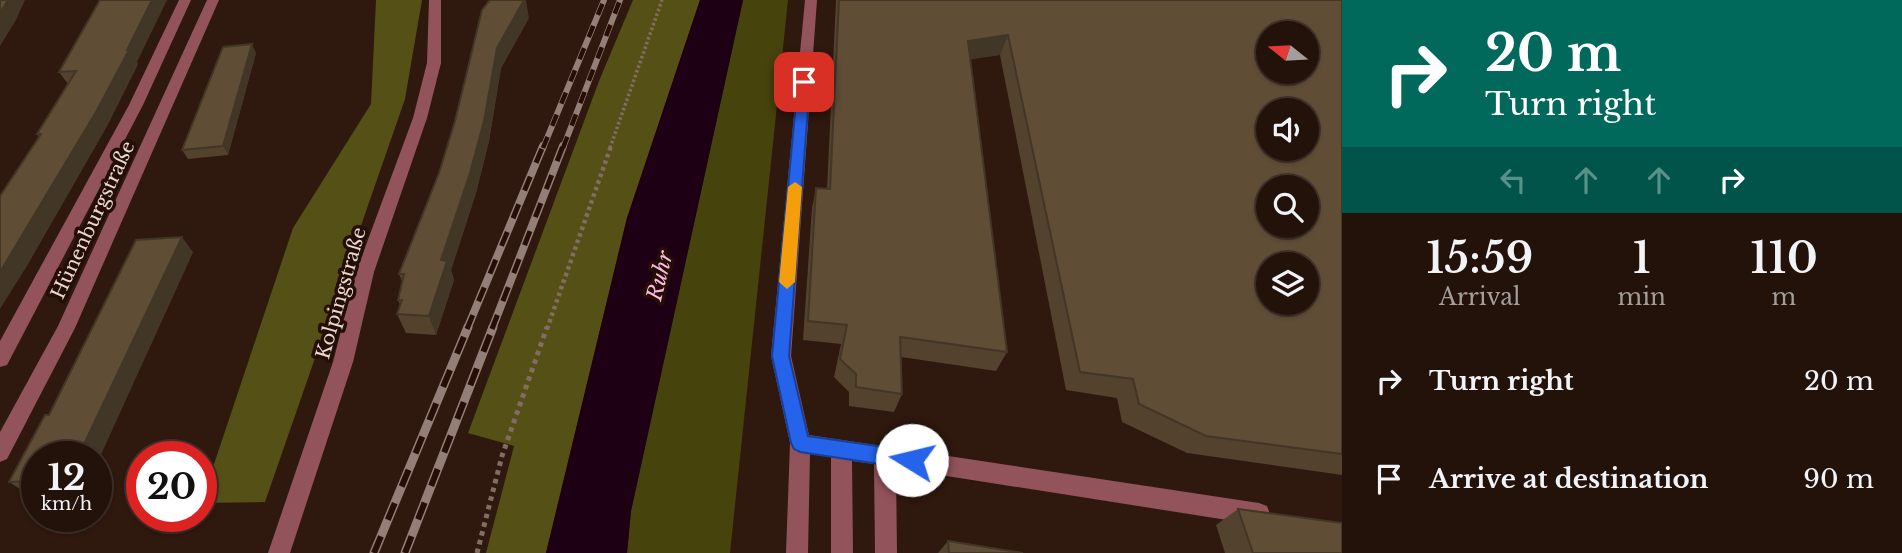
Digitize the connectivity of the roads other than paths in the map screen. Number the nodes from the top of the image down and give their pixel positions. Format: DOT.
graph roads {
  1 [pos="185,0"];
  2 [pos="213,0"];
  3 [pos="435,0"];
  4 [pos="811,0"];
  5 [pos="0,359"];
  6 [pos="800,443"];
  7 [pos="841,449"];
  8 [pos="0,452"];
  9 [pos="885,456"];
  10 [pos="1275,516"];
  11 [pos="279,553"];
  12 [pos="797,553"];
  13 [pos="842,553"];
  14 [pos="886,553"];
  1 -- 5 [label="street, Hünenburgstraße"];
  2 -- 8 [label="street, Hünenburgstraße"];
  3 -- 11 [label="street, Kolpingstraße"];
  4 -- 6 [label="street"];
  6 -- 7 [label="street"];
  6 -- 12 [label="street"];
  7 -- 9 [label="street"];
  7 -- 13 [label="street"];
  9 -- 10 [label="street"];
  9 -- 14 [label="street"];
}
